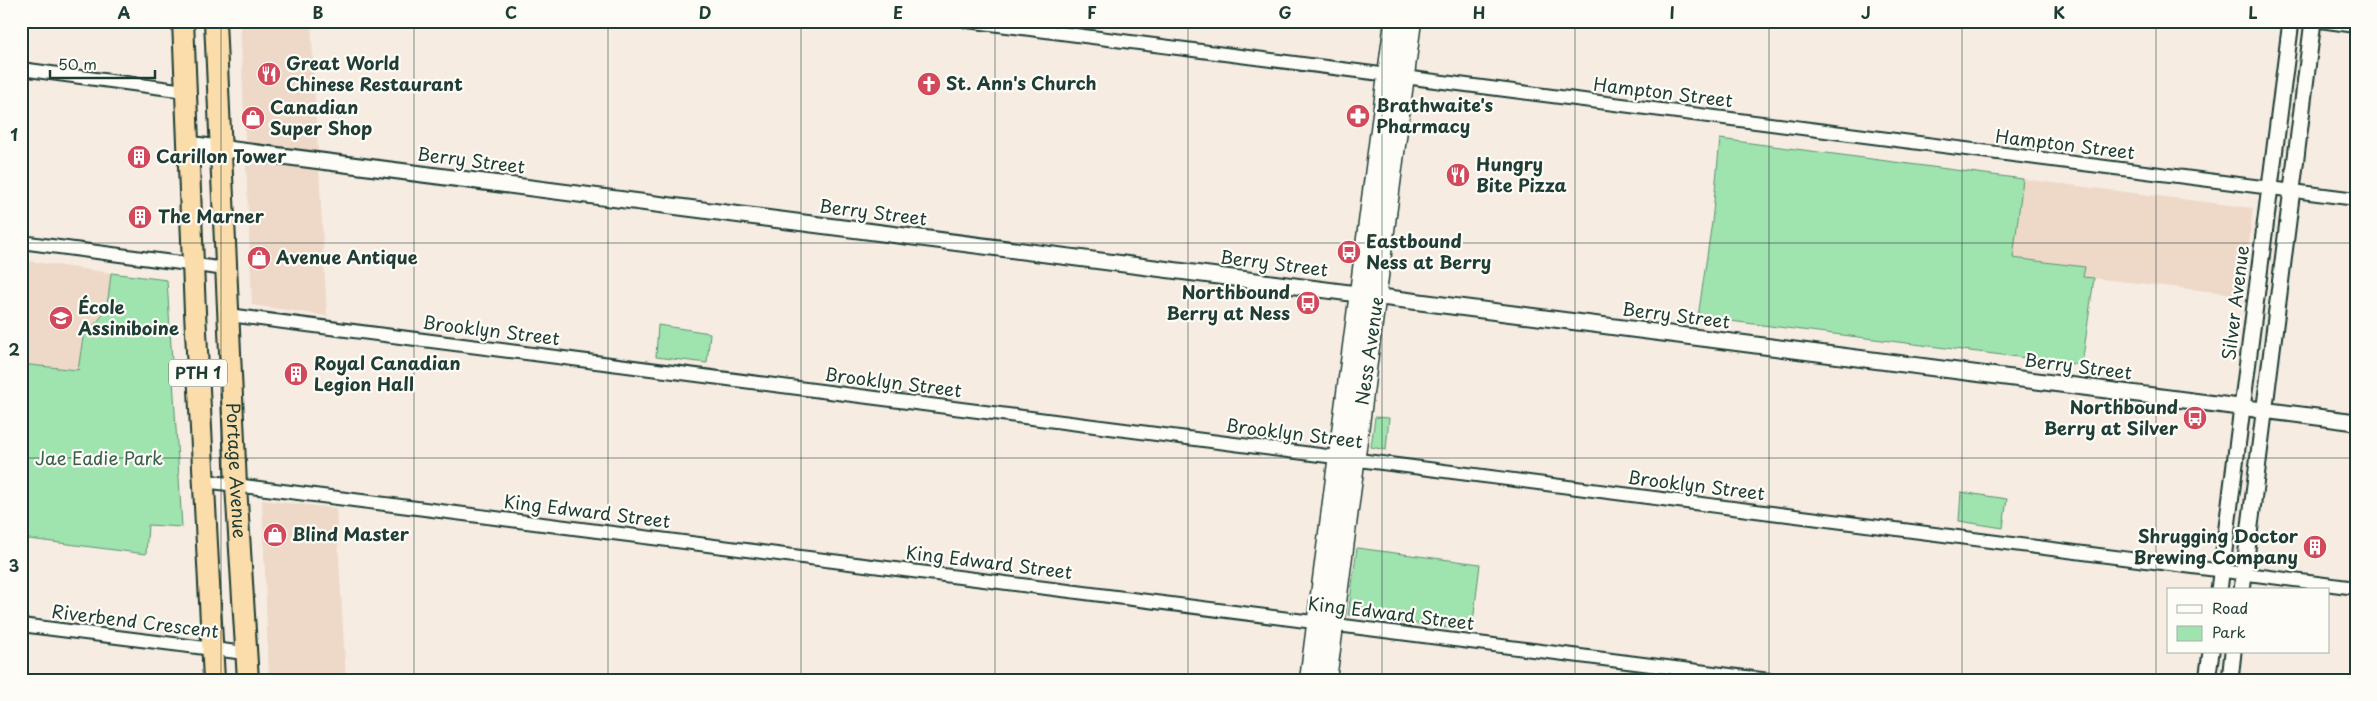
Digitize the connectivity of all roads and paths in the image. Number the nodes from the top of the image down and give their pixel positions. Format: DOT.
graph roads {
  1 [pos="183,21"];
  2 [pos="215,21"];
  3 [pos="967,21"];
  4 [pos="1394,21"];
  5 [pos="1412,21"];
  6 [pos="2291,21"];
  7 [pos="2313,21"];
  8 [pos="2320,21"];
  9 [pos="2356,26"];
  10 [pos="21,69"];
  11 [pos="1386,75"];
  12 [pos="1405,77"];
  13 [pos="185,90"];
  14 [pos="188,144"];
  15 [pos="220,148"];
  16 [pos="2270,188"];
  17 [pos="2291,191"];
  18 [pos="2356,200"];
  19 [pos="21,242"];
  20 [pos="193,264"];
  21 [pos="226,269"];
  22 [pos="1358,294"];
  23 [pos="1378,297"];
  24 [pos="229,315"];
  25 [pos="2242,407"];
  26 [pos="2264,410"];
  27 [pos="2356,422"];
  28 [pos="1338,457"];
  29 [pos="1356,460"];
  30 [pos="204,481"];
  31 [pos="236,485"];
  32 [pos="2221,570"];
  33 [pos="2244,573"];
  34 [pos="2218,588"];
  35 [pos="2242,588"];
  36 [pos="2356,588"];
  37 [pos="1325,623"];
  38 [pos="21,625"];
  39 [pos="212,650"];
  40 [pos="245,653"];
  41 [pos="2211,654"];
  42 [pos="2234,654"];
  43 [pos="214,680"];
  44 [pos="248,680"];
  45 [pos="1309,680"];
  46 [pos="1327,680"];
  47 [pos="1769,680"];
  48 [pos="2207,680"];
  49 [pos="2230,680"];
  1 -- 13 [label="highway, Portage Avenue / PTH 1"];
  2 -- 15 [label="highway, Portage Avenue / PTH 1"];
  3 -- 11 [label="street, Hampton Street"];
  4 -- 11 [label="main road, Ness Avenue"];
  5 -- 12 [label="main road, Ness Avenue"];
  6 -- 16 [label="street, Silver Avenue"];
  7 -- 17 [label="street"];
  8 -- 9 [label="street"];
  10 -- 13 [label="street"];
  11 -- 12 [label="street, Hampton Street"];
  11 -- 22 [label="main road, Ness Avenue"];
  12 -- 16 [label="street, Hampton Street"];
  12 -- 23 [label="main road, Ness Avenue"];
  13 -- 14 [label="highway, Portage Avenue / PTH 1"];
  14 -- 15 [label="street, Berry Street"];
  14 -- 20 [label="highway, Portage Avenue / PTH 1"];
  15 -- 21 [label="highway, Portage Avenue / PTH 1"];
  15 -- 22 [label="street, Berry Street"];
  16 -- 17 [label="street, Hampton Street"];
  16 -- 25 [label="street, Silver Avenue"];
  17 -- 18 [label="street, Hampton Street"];
  17 -- 26 [label="street"];
  19 -- 20 [label="street"];
  20 -- 21 [label="street"];
  20 -- 30 [label="highway, Portage Avenue / PTH 1"];
  21 -- 24 [label="highway, Portage Avenue / PTH 1"];
  22 -- 23 [label="street, Berry Street"];
  22 -- 28 [label="main road, Ness Avenue"];
  23 -- 25 [label="street, Berry Street"];
  23 -- 29 [label="main road, Ness Avenue"];
  24 -- 28 [label="street, Brooklyn Street"];
  24 -- 31 [label="highway, Portage Avenue / PTH 1"];
  25 -- 26 [label="street, Berry Street"];
  25 -- 32 [label="street, Silver Avenue"];
  26 -- 27 [label="street, Berry Street"];
  26 -- 33 [label="street"];
  28 -- 29 [label="street, Brooklyn Street"];
  28 -- 37 [label="main road, Ness Avenue"];
  29 -- 32 [label="street, Brooklyn Street"];
  29 -- 37 [label="main road, Ness Avenue"];
  30 -- 31 [label="street, King Edward Street"];
  30 -- 39 [label="highway, Portage Avenue / PTH 1"];
  31 -- 37 [label="street, King Edward Street"];
  31 -- 40 [label="highway, Portage Avenue / PTH 1"];
  32 -- 33 [label="street, Brooklyn Street"];
  32 -- 34 [label="street, Silver Avenue"];
  33 -- 35 [label="street"];
  33 -- 36 [label="street, Brooklyn Street"];
  37 -- 45 [label="main road, Ness Avenue"];
  37 -- 46 [label="main road, Ness Avenue"];
  37 -- 47 [label="street, King Edward Street"];
  38 -- 39 [label="street, Riverbend Crescent"];
  39 -- 40 [label="street, Riverbend Crescent"];
  39 -- 43 [label="highway, Portage Avenue / PTH 1"];
  40 -- 44 [label="highway, Portage Avenue / PTH 1"];
  41 -- 48 [label="street"];
  42 -- 49 [label="street"];
}
